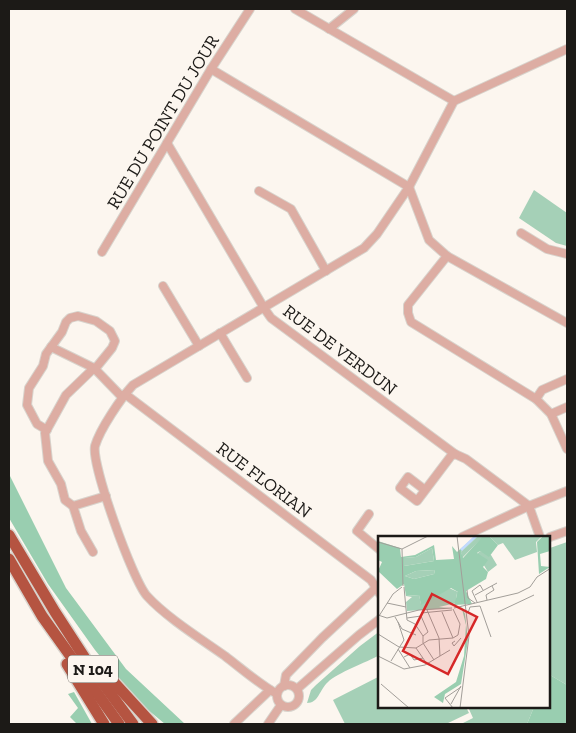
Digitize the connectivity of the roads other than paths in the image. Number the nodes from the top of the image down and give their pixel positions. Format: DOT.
graph roads {
  1 [pos="250,9"];
  2 [pos="295,9"];
  3 [pos="354,9"];
  4 [pos="329,29"];
  5 [pos="567,49"];
  6 [pos="212,69"];
  7 [pos="454,100"];
  8 [pos="167,143"];
  9 [pos="409,187"];
  10 [pos="259,191"];
  11 [pos="521,233"];
  12 [pos="102,252"];
  13 [pos="567,254"];
  14 [pos="447,256"];
  15 [pos="326,271"];
  16 [pos="163,286"];
  17 [pos="264,308"];
  18 [pos="567,323"];
  19 [pos="220,334"];
  20 [pos="199,346"];
  21 [pos="51,347"];
  22 [pos="95,369"];
  23 [pos="247,378"];
  24 [pos="567,379"];
  25 [pos="124,395"];
  26 [pos="536,399"];
  27 [pos="567,407"];
  28 [pos="551,414"];
  29 [pos="47,430"];
  30 [pos="567,449"];
  31 [pos="455,454"];
  32 [pos="425,490"];
  33 [pos="567,491"];
  34 [pos="106,496"];
  35 [pos="74,506"];
  36 [pos="529,506"];
  37 [pos="370,514"];
  38 [pos="567,531"];
  39 [pos="9,535"];
  40 [pos="464,536"];
  41 [pos="540,536"];
  42 [pos="551,537"];
  43 [pos="378,548"];
  44 [pos="93,552"];
  45 [pos="9,559"];
  46 [pos="378,589"];
  47 [pos="55,612"];
  48 [pos="42,616"];
  49 [pos="378,621"];
  50 [pos="284,686"];
  51 [pos="297,689"];
  52 [pos="274,692"];
  53 [pos="281,704"];
  54 [pos="104,724"];
  55 [pos="119,724"];
  56 [pos="133,724"];
  57 [pos="152,724"];
  58 [pos="234,724"];
  59 [pos="268,724"];
  1 -- 6 [label="street, RUE DU POINT DU JOUR"];
  2 -- 4 [label="street"];
  3 -- 4 [label="street"];
  4 -- 7 [label="street"];
  5 -- 7 [label="street"];
  6 -- 8 [label="street, RUE DU POINT DU JOUR"];
  6 -- 9 [label="street"];
  7 -- 9 [label="street"];
  8 -- 12 [label="street, RUE DU POINT DU JOUR"];
  8 -- 17 [label="street, RUE DE VERDUN"];
  9 -- 14 [label="street"];
  9 -- 15 [label="street"];
  10 -- 15 [label="street"];
  11 -- 13 [label="street"];
  14 -- 18 [label="street"];
  14 -- 26 [label="street"];
  15 -- 17 [label="street"];
  16 -- 20 [label="street"];
  17 -- 19 [label="street"];
  17 -- 31 [label="street, RUE DE VERDUN"];
  19 -- 20 [label="street"];
  19 -- 23 [label="street"];
  20 -- 25 [label="street"];
  21 -- 22 [label="street"];
  21 -- 22 [label="street"];
  21 -- 29 [label="street"];
  22 -- 25 [label="street, RUE FLORIAN"];
  22 -- 29 [label="street"];
  24 -- 26 [label="street"];
  25 -- 34 [label="street"];
  25 -- 46 [label="street, RUE FLORIAN"];
  26 -- 28 [label="street"];
  27 -- 28 [label="street"];
  28 -- 30 [label="street"];
  29 -- 35 [label="street"];
  31 -- 32 [label="street"];
  31 -- 36 [label="street, RUE DE VERDUN"];
  33 -- 36 [label="street"];
  34 -- 35 [label="street"];
  34 -- 52 [label="street"];
  35 -- 44 [label="street"];
  36 -- 40 [label="street"];
  36 -- 41 [label="street"];
  37 -- 43 [label="street"];
  38 -- 42 [label="street"];
  39 -- 47 [label="highway, N 104"];
  45 -- 48 [label="highway, N 104"];
  46 -- 50 [label="street"];
  47 -- 56 [label="highway, N 104"];
  47 -- 57 [label="highway"];
  48 -- 54 [label="highway"];
  48 -- 55 [label="highway, N 104"];
  49 -- 51 [label="street"];
  50 -- 51 [label="street"];
  50 -- 52 [label="street"];
  51 -- 53 [label="street"];
  52 -- 53 [label="street"];
  52 -- 58 [label="street"];
  53 -- 59 [label="street"];
}
